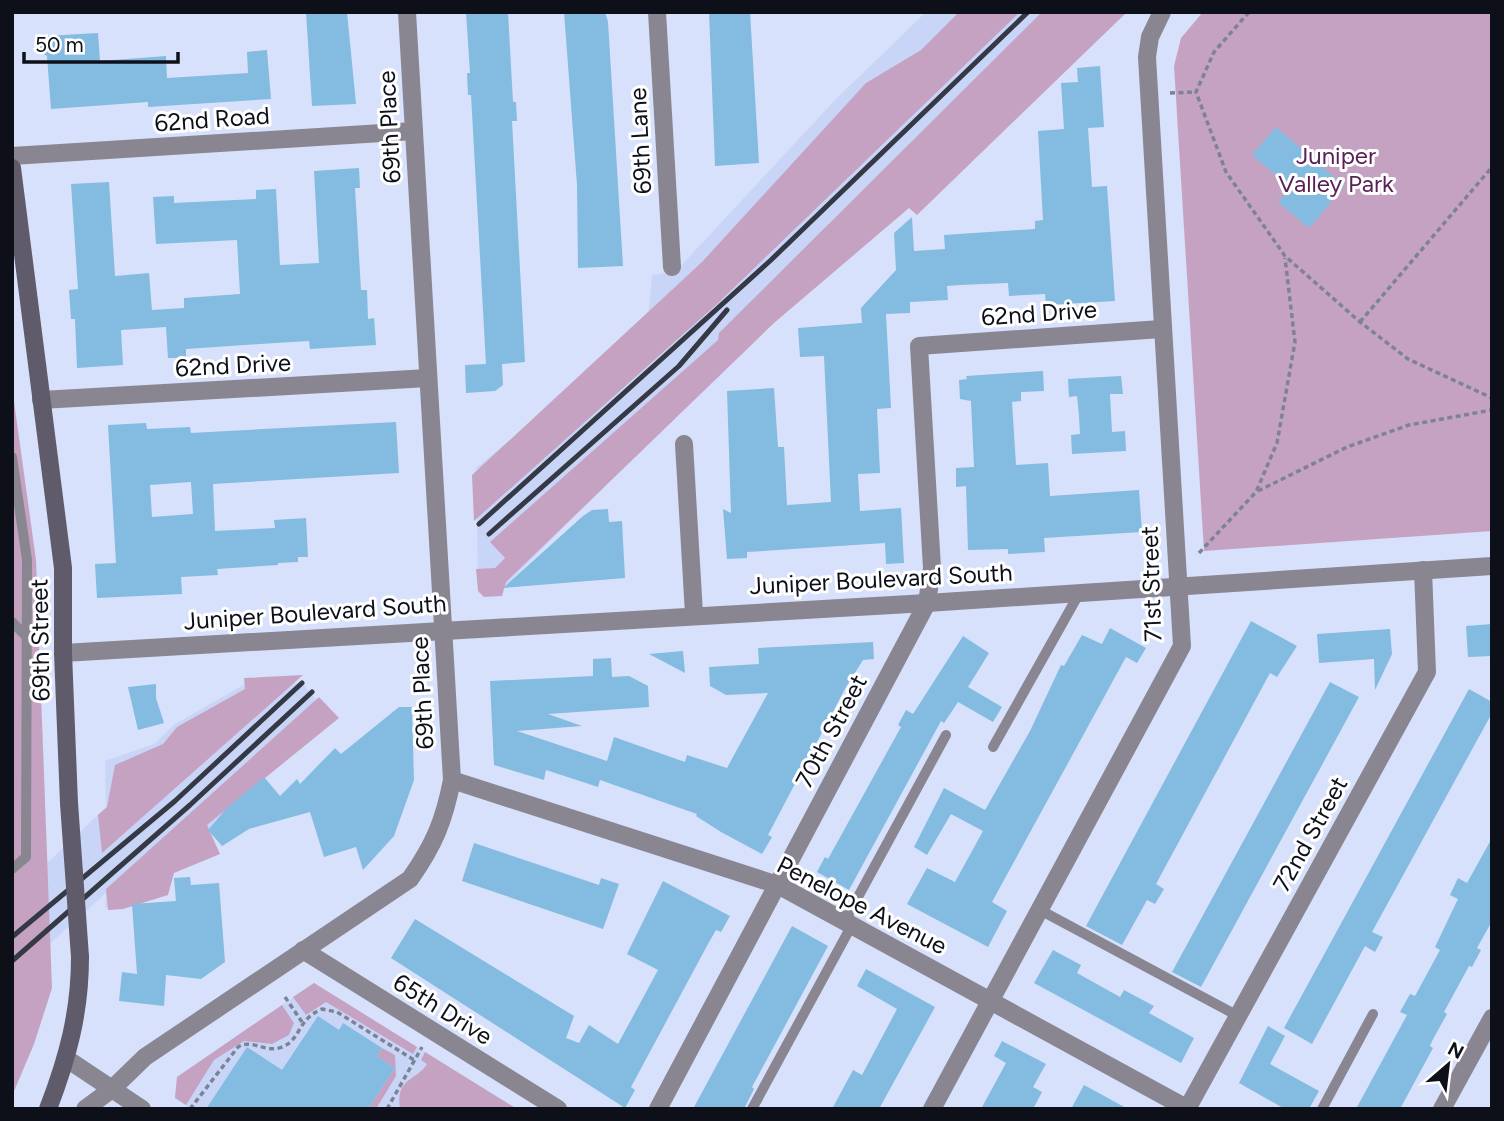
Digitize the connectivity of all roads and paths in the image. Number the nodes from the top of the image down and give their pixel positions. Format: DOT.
graph roads {
  1 [pos="407,12"];
  2 [pos="657,12"];
  3 [pos="1162,12"];
  4 [pos="1249,12"];
  5 [pos="1196,92"];
  6 [pos="1170,93"];
  7 [pos="414,131"];
  8 [pos="12,156"];
  9 [pos="1492,167"];
  10 [pos="12,168"];
  11 [pos="1285,256"];
  12 [pos="672,267"];
  13 [pos="1360,322"];
  14 [pos="1161,329"];
  15 [pos="919,345"];
  16 [pos="428,378"];
  17 [pos="1492,398"];
  18 [pos="41,400"];
  19 [pos="1492,410"];
  20 [pos="684,444"];
  21 [pos="12,457"];
  22 [pos="1256,492"];
  23 [pos="1199,552"];
  24 [pos="1492,566"];
  25 [pos="1423,570"];
  26 [pos="1178,585"];
  27 [pos="1080,592"];
  28 [pos="927,603"];
  29 [pos="694,614"];
  30 [pos="12,622"];
  31 [pos="443,628"];
  32 [pos="27,637"];
  33 [pos="63,653"];
  34 [pos="946,735"];
  35 [pos="993,747"];
  36 [pos="452,780"];
  37 [pos="12,869"];
  38 [pos="778,885"];
  39 [pos="1040,910"];
  40 [pos="849,921"];
  41 [pos="303,950"];
  42 [pos="285,997"];
  43 [pos="991,1001"];
  44 [pos="1373,1014"];
  45 [pos="1238,1016"];
  46 [pos="1492,1018"];
  47 [pos="302,1022"];
  48 [pos="422,1046"];
  49 [pos="67,1059"];
  50 [pos="414,1060"];
  51 [pos="112,1089"];
  52 [pos="48,1109"];
  53 [pos="85,1109"];
  54 [pos="142,1109"];
  55 [pos="190,1109"];
  56 [pos="387,1109"];
  57 [pos="558,1109"];
  58 [pos="657,1109"];
  59 [pos="752,1109"];
  60 [pos="932,1109"];
  61 [pos="1188,1109"];
  62 [pos="1322,1109"];
  63 [pos="1442,1109"];
  1 -- 7 [label="street, 69th Place"];
  2 -- 12 [label="street, 69th Lane"];
  3 -- 14 [label="street, 71st Street"];
  4 -- 5 [label="path"];
  5 -- 6 [label="path"];
  5 -- 11 [label="path"];
  7 -- 8 [label="street, 62nd Road"];
  7 -- 16 [label="street, 69th Place"];
  9 -- 13 [label="path"];
  10 -- 18 [label="main road, 69th Street"];
  11 -- 13 [label="path"];
  11 -- 22 [label="path"];
  13 -- 17 [label="path"];
  14 -- 15 [label="street, 62nd Drive"];
  14 -- 26 [label="street, 71st Street"];
  15 -- 28 [label="street, 70th Street"];
  16 -- 18 [label="street, 62nd Drive"];
  16 -- 31 [label="street, 69th Place"];
  18 -- 33 [label="main road, 69th Street"];
  19 -- 22 [label="path"];
  20 -- 29 [label="street"];
  21 -- 32 [label="lane"];
  22 -- 23 [label="path"];
  24 -- 25 [label="street, Juniper Boulevard South"];
  25 -- 26 [label="street, Juniper Boulevard South"];
  25 -- 45 [label="street, 72nd Street"];
  26 -- 27 [label="street, Juniper Boulevard South"];
  26 -- 39 [label="street, 71st Street"];
  27 -- 28 [label="street, Juniper Boulevard South"];
  27 -- 35 [label="lane"];
  28 -- 29 [label="street, Juniper Boulevard South"];
  28 -- 38 [label="street, 70th Street"];
  29 -- 31 [label="street, Juniper Boulevard South"];
  30 -- 32 [label="lane"];
  31 -- 33 [label="street, Juniper Boulevard South"];
  31 -- 36 [label="street, 69th Place"];
  32 -- 37 [label="lane"];
  33 -- 49 [label="main road, 69th Street, bridge"];
  34 -- 40 [label="lane"];
  36 -- 38 [label="street, Penelope Avenue"];
  36 -- 41 [label="street, 69th Place"];
  38 -- 40 [label="street, Penelope Avenue"];
  38 -- 58 [label="street, 70th Street"];
  39 -- 43 [label="street, 71st Street"];
  39 -- 45 [label="lane"];
  40 -- 43 [label="street, Penelope Avenue"];
  40 -- 59 [label="lane"];
  41 -- 51 [label="street, 69th Place"];
  41 -- 57 [label="street, 65th Drive"];
  42 -- 47 [label="path"];
  43 -- 60 [label="street, 71st Street"];
  43 -- 61 [label="street, Penelope Avenue"];
  44 -- 62 [label="lane"];
  45 -- 61 [label="street, 72nd Street"];
  46 -- 63 [label="street"];
  47 -- 50 [label="path"];
  47 -- 55 [label="path"];
  48 -- 50 [label="path"];
  49 -- 51 [label="street"];
  49 -- 52 [label="main road, 69th Street"];
  50 -- 56 [label="path"];
  51 -- 53 [label="street, 69th Place"];
  51 -- 54 [label="street"];
}
